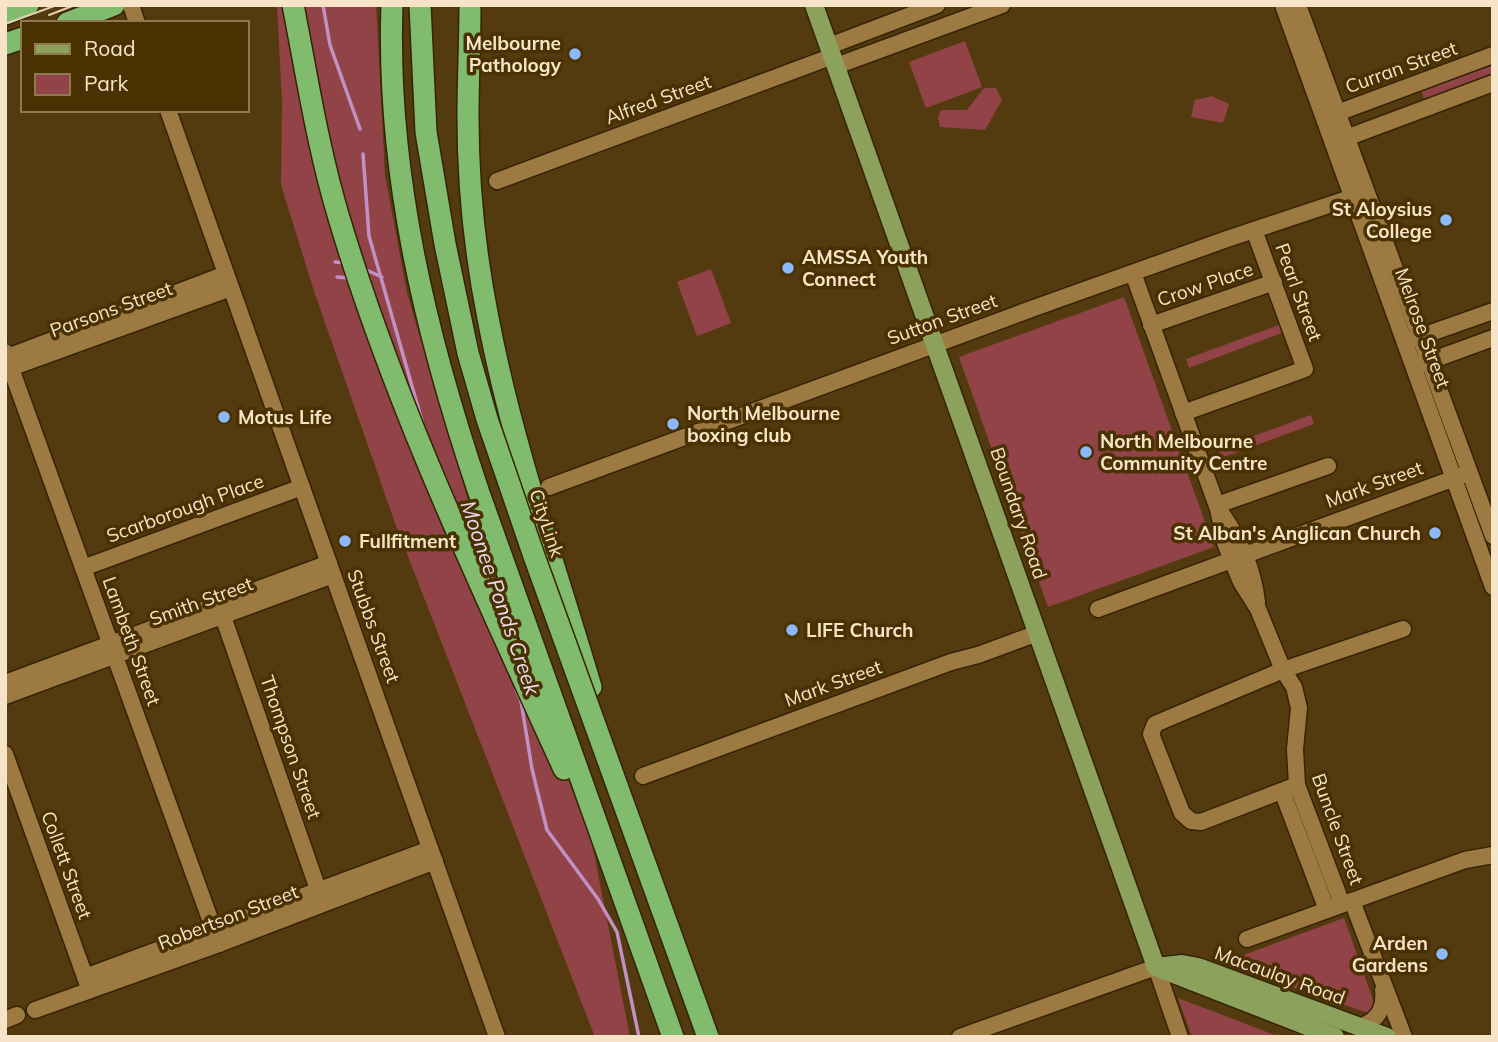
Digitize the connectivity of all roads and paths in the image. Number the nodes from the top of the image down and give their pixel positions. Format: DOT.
graph roads {
  1 [pos="28,5"];
  2 [pos="114,5"];
  3 [pos="293,5"];
  4 [pos="392,5"];
  5 [pos="420,5"];
  6 [pos="470,5"];
  7 [pos="814,5"];
  8 [pos="937,5"];
  9 [pos="1002,5"];
  10 [pos="1283,5"];
  11 [pos="1298,5"];
  12 [pos="5,14"];
  13 [pos="72,21"];
  14 [pos="1493,55"];
  15 [pos="832,56"];
  16 [pos="1493,83"];
  17 [pos="169,112"];
  18 [pos="1330,116"];
  19 [pos="1339,140"];
  20 [pos="497,181"];
  21 [pos="1353,197"];
  22 [pos="1254,230"];
  23 [pos="1386,269"];
  24 [pos="1133,273"];
  25 [pos="229,281"];
  26 [pos="1274,282"];
  27 [pos="1493,311"];
  28 [pos="1151,325"];
  29 [pos="1493,338"];
  30 [pos="1412,339"];
  31 [pos="936,344"];
  32 [pos="7,361"];
  33 [pos="1421,364"];
  34 [pos="1183,412"];
  35 [pos="1328,466"];
  36 [pos="1461,476"];
  37 [pos="302,487"];
  38 [pos="549,487"];
  39 [pos="1217,507"];
  40 [pos="1493,536"];
  41 [pos="1238,556"];
  42 [pos="1489,566"];
  43 [pos="83,568"];
  44 [pos="331,569"];
  45 [pos="1493,587"];
  46 [pos="1098,609"];
  47 [pos="220,610"];
  48 [pos="1403,629"];
  49 [pos="1038,634"];
  50 [pos="113,650"];
  51 [pos="1283,670"];
  52 [pos="5,683"];
  53 [pos="5,696"];
  54 [pos="5,754"];
  55 [pos="643,776"];
  56 [pos="1289,788"];
  57 [pos="622,797"];
  58 [pos="1492,849"];
  59 [pos="433,855"];
  60 [pos="321,897"];
  61 [pos="626,904"];
  62 [pos="1341,905"];
  63 [pos="216,937"];
  64 [pos="1247,940"];
  65 [pos="1156,967"];
  66 [pos="88,984"];
  67 [pos="1383,984"];
  68 [pos="35,1010"];
  69 [pos="1360,1027"];
  70 [pos="497,1037"];
  71 [pos="673,1037"];
  72 [pos="708,1037"];
  73 [pos="960,1037"];
  74 [pos="1180,1037"];
  75 [pos="1335,1037"];
  76 [pos="1387,1037"];
  77 [pos="1404,1037"];
  1 -- 12 [label="highway"];
  2 -- 13 [label="highway"];
  3 -- 61 [label="highway"];
  4 -- 61 [label="highway"];
  5 -- 57 [label="highway, CityLink, bridge"];
  6 -- 57 [label="highway, bridge"];
  7 -- 15 [label="main road, Boundary Road"];
  8 -- 15 [label="street, Alfred Street"];
  9 -- 15 [label="street, Alfred Street"];
  10 -- 18 [label="street, Melrose Street"];
  11 -- 18 [label="street, Melrose Street"];
  14 -- 18 [label="street, Curran Street"];
  15 -- 20 [label="street, Alfred Street"];
  15 -- 31 [label="main road, Boundary Road"];
  16 -- 19 [label="street"];
  17 -- 25 [label="street, Stubbs Street"];
  18 -- 19 [label="street, Melrose Street"];
  19 -- 21 [label="street, Melrose Street"];
  19 -- 23 [label="street, Melrose Street"];
  21 -- 22 [label="street, Sutton Street"];
  21 -- 23 [label="street, Melrose Street"];
  22 -- 24 [label="street, Sutton Street"];
  22 -- 26 [label="street, Pearl Street"];
  23 -- 30 [label="street, Melrose Street"];
  24 -- 28 [label="street, Buncle Street"];
  24 -- 31 [label="street, Sutton Street"];
  25 -- 32 [label="street, Parsons Street"];
  25 -- 37 [label="street, Stubbs Street"];
  26 -- 28 [label="street, Crow Place"];
  26 -- 34 [label="street, Pearl Street"];
  27 -- 30 [label="street"];
  28 -- 34 [label="street, Buncle Street"];
  29 -- 33 [label="street"];
  30 -- 33 [label="street, Melrose Street"];
  31 -- 38 [label="street, Sutton Street"];
  31 -- 49 [label="main road, Boundary Road"];
  32 -- 43 [label="street, Lambeth Street"];
  33 -- 36 [label="street, Melrose Street"];
  34 -- 39 [label="street, Buncle Street"];
  35 -- 39 [label="street"];
  36 -- 40 [label="street, Melrose Street"];
  36 -- 41 [label="street, Mark Street"];
  36 -- 42 [label="street, Melrose Street"];
  37 -- 43 [label="street, Scarborough Place"];
  37 -- 44 [label="street, Stubbs Street"];
  39 -- 41 [label="street, Buncle Street"];
  41 -- 46 [label="street, Mark Street"];
  41 -- 51 [label="street, Buncle Street"];
  42 -- 45 [label="street, Melrose Street"];
  43 -- 50 [label="street, Lambeth Street"];
  44 -- 47 [label="street, Smith Street"];
  44 -- 59 [label="street, Stubbs Street"];
  47 -- 50 [label="street, Smith Street"];
  47 -- 60 [label="street, Thompson Street"];
  48 -- 51 [label="street"];
  49 -- 55 [label="street, Mark Street"];
  49 -- 65 [label="main road, Boundary Road"];
  50 -- 52 [label="street, Smith Street"];
  50 -- 53 [label="street, Smith Street"];
  50 -- 63 [label="street, Lambeth Street"];
  51 -- 56 [label="street, Buncle Street"];
  51 -- 56 [label="street"];
  54 -- 66 [label="street, Collett Street"];
  56 -- 62 [label="street, Buncle Street"];
  57 -- 72 [label="highway, CityLink, bridge"];
  58 -- 62 [label="street"];
  59 -- 60 [label="street, Robertson Street"];
  59 -- 70 [label="street, Stubbs Street"];
  60 -- 63 [label="street, Robertson Street"];
  61 -- 71 [label="highway"];
  62 -- 64 [label="street"];
  62 -- 67 [label="street, Buncle Street"];
  63 -- 66 [label="street, Robertson Street"];
  65 -- 69 [label="main road, Macaulay Road"];
  65 -- 73 [label="street, Macaulay Road"];
  65 -- 74 [label="street, Boundary Road"];
  65 -- 75 [label="main road, Macaulay Road"];
  66 -- 68 [label="street, Robertson Street"];
  67 -- 69 [label="street"];
  67 -- 77 [label="street, Buncle Street"];
  69 -- 76 [label="main road, Macaulay Road"];
}
